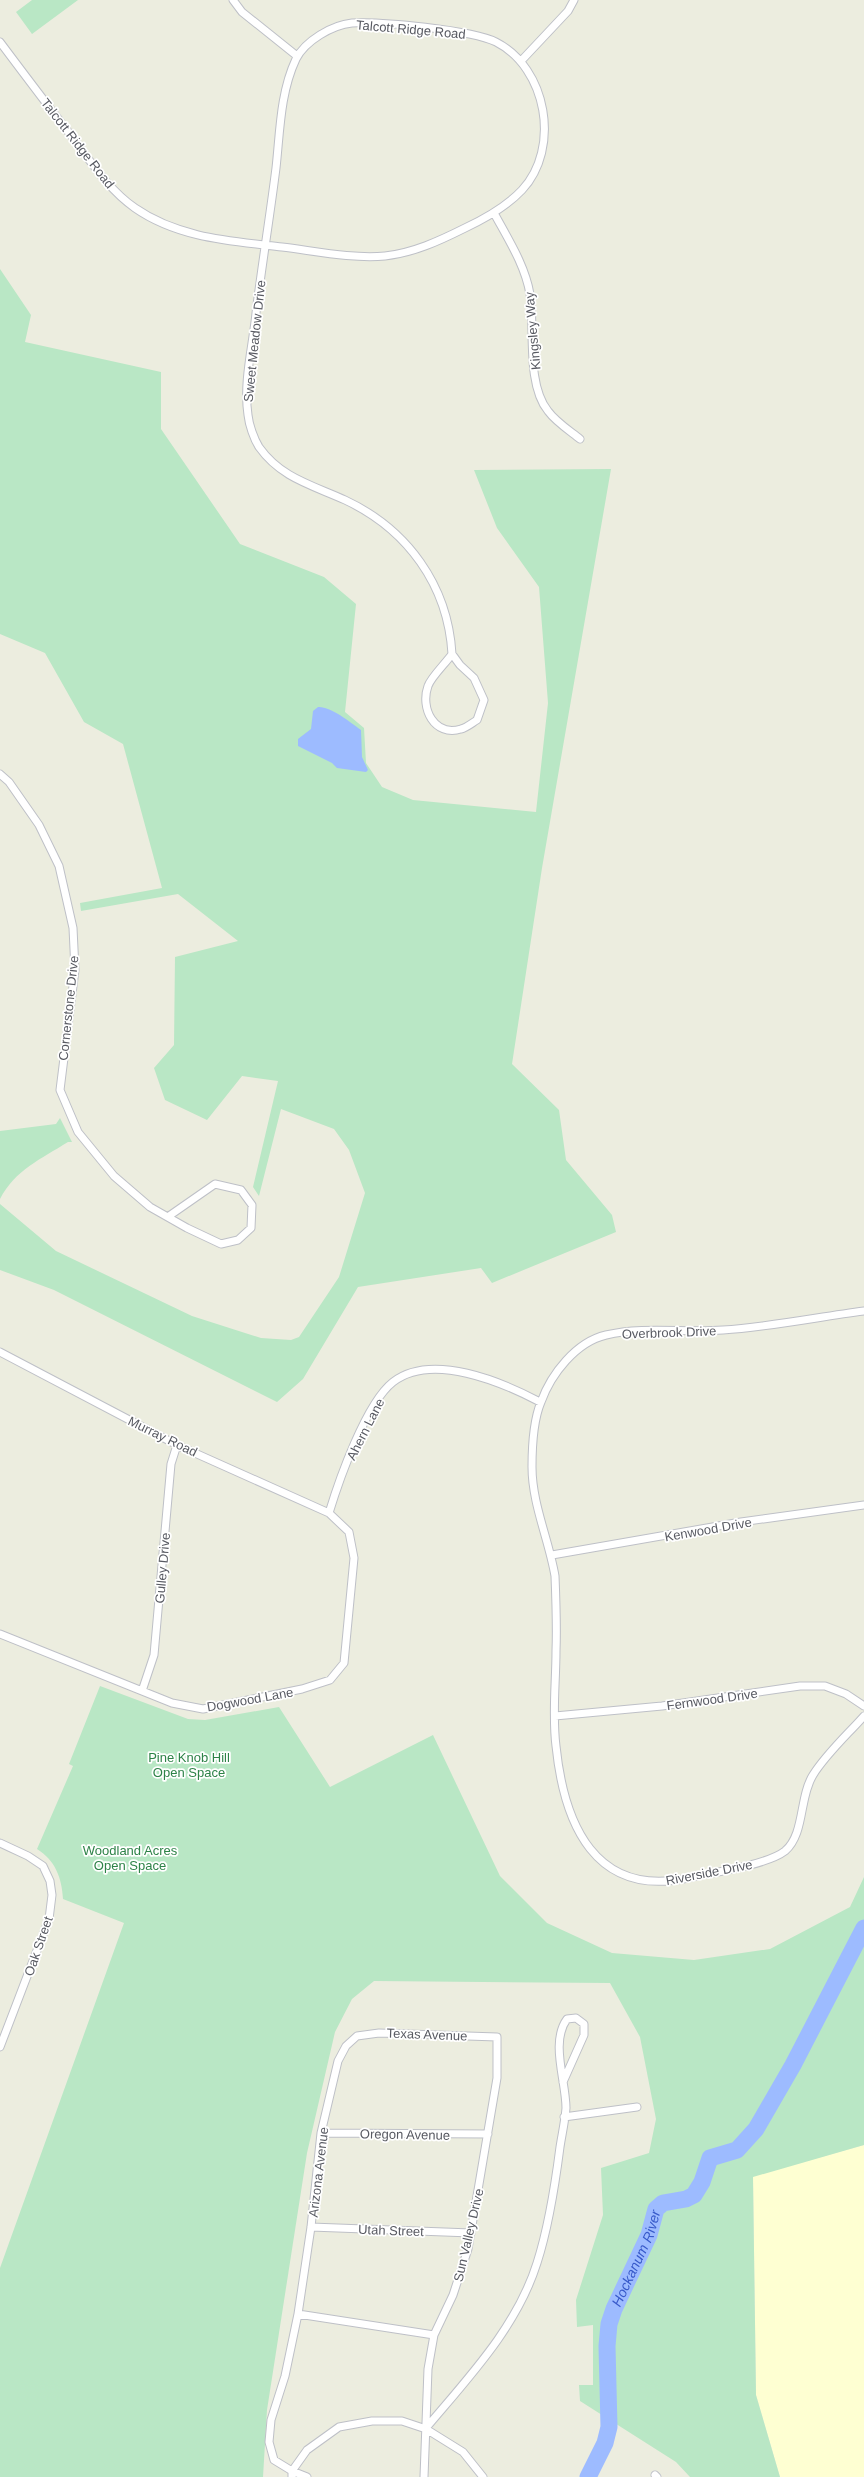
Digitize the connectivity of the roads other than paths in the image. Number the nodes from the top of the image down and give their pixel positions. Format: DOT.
graph roads {
  1 [pos="233,0"];
  2 [pos="574,0"];
  3 [pos="0,42"];
  4 [pos="297,56"];
  5 [pos="521,61"];
  6 [pos="494,213"];
  7 [pos="265,245"];
  8 [pos="580,439"];
  9 [pos="452,654"];
  10 [pos="0,774"];
  11 [pos="169,1216"];
  12 [pos="864,1311"];
  13 [pos="0,1352"];
  14 [pos="540,1402"];
  15 [pos="177,1445"];
  16 [pos="864,1505"];
  17 [pos="329,1513"];
  18 [pos="552,1555"];
  19 [pos="0,1634"];
  20 [pos="142,1691"];
  21 [pos="864,1706"];
  22 [pos="555,1716"];
  23 [pos="864,1716"];
  24 [pos="0,1843"];
  25 [pos="357,2036"];
  26 [pos="497,2037"];
  27 [pos="0,2047"];
  28 [pos="563,2082"];
  29 [pos="637,2107"];
  30 [pos="564,2117"];
  31 [pos="321,2133"];
  32 [pos="488,2134"];
  33 [pos="311,2227"];
  34 [pos="471,2233"];
  35 [pos="298,2314"];
  36 [pos="434,2335"];
  37 [pos="426,2429"];
  38 [pos="292,2474"];
  39 [pos="307,2477"];
  40 [pos="424,2477"];
  41 [pos="483,2477"];
  1 -- 4 [label="street"];
  2 -- 5 [label="street"];
  3 -- 7 [label="street, Talcott Ridge Road"];
  4 -- 5 [label="street, Talcott Ridge Road"];
  4 -- 7 [label="street"];
  5 -- 6 [label="street, Talcott Ridge Road"];
  6 -- 7 [label="street, Talcott Ridge Road"];
  6 -- 8 [label="street, Kingsley Way"];
  7 -- 9 [label="street, Sweet Meadow Drive"];
  9 -- 9 [label="street"];
  10 -- 11 [label="street, Cornerstone Drive"];
  11 -- 11 [label="street, Cornerstone Drive"];
  12 -- 14 [label="street, Overbrook Drive"];
  13 -- 15 [label="street, Murray Road"];
  14 -- 17 [label="street, Ahern Lane"];
  14 -- 18 [label="street, Overbrook Drive"];
  15 -- 17 [label="street, Murray Road"];
  15 -- 20 [label="street, Gulley Drive"];
  16 -- 18 [label="street, Kenwood Drive"];
  17 -- 20 [label="street, Dogwood Lane"];
  18 -- 22 [label="street, Riverside Drive"];
  19 -- 20 [label="street, Dogwood Lane"];
  21 -- 22 [label="street, Fernwood Drive"];
  22 -- 23 [label="street, Riverside Drive"];
  24 -- 27 [label="street, Oak Street"];
  25 -- 26 [label="street, Texas Avenue"];
  25 -- 31 [label="street, Arizona Avenue"];
  26 -- 32 [label="street, Sun Valley Drive"];
  28 -- 28 [label="street"];
  28 -- 30 [label="street"];
  29 -- 30 [label="street"];
  30 -- 37 [label="street"];
  31 -- 32 [label="street, Oregon Avenue"];
  31 -- 33 [label="street, Arizona Avenue"];
  32 -- 34 [label="street, Sun Valley Drive"];
  33 -- 34 [label="street, Utah Street"];
  33 -- 35 [label="street, Arizona Avenue"];
  34 -- 36 [label="street, Sun Valley Drive"];
  35 -- 36 [label="street"];
  35 -- 38 [label="street, Arizona Avenue"];
  36 -- 37 [label="street, Sun Valley Drive"];
  37 -- 38 [label="street"];
  37 -- 40 [label="street, Sun Valley Drive"];
  37 -- 41 [label="street"];
  38 -- 39 [label="street, Arizona Avenue"];
}
